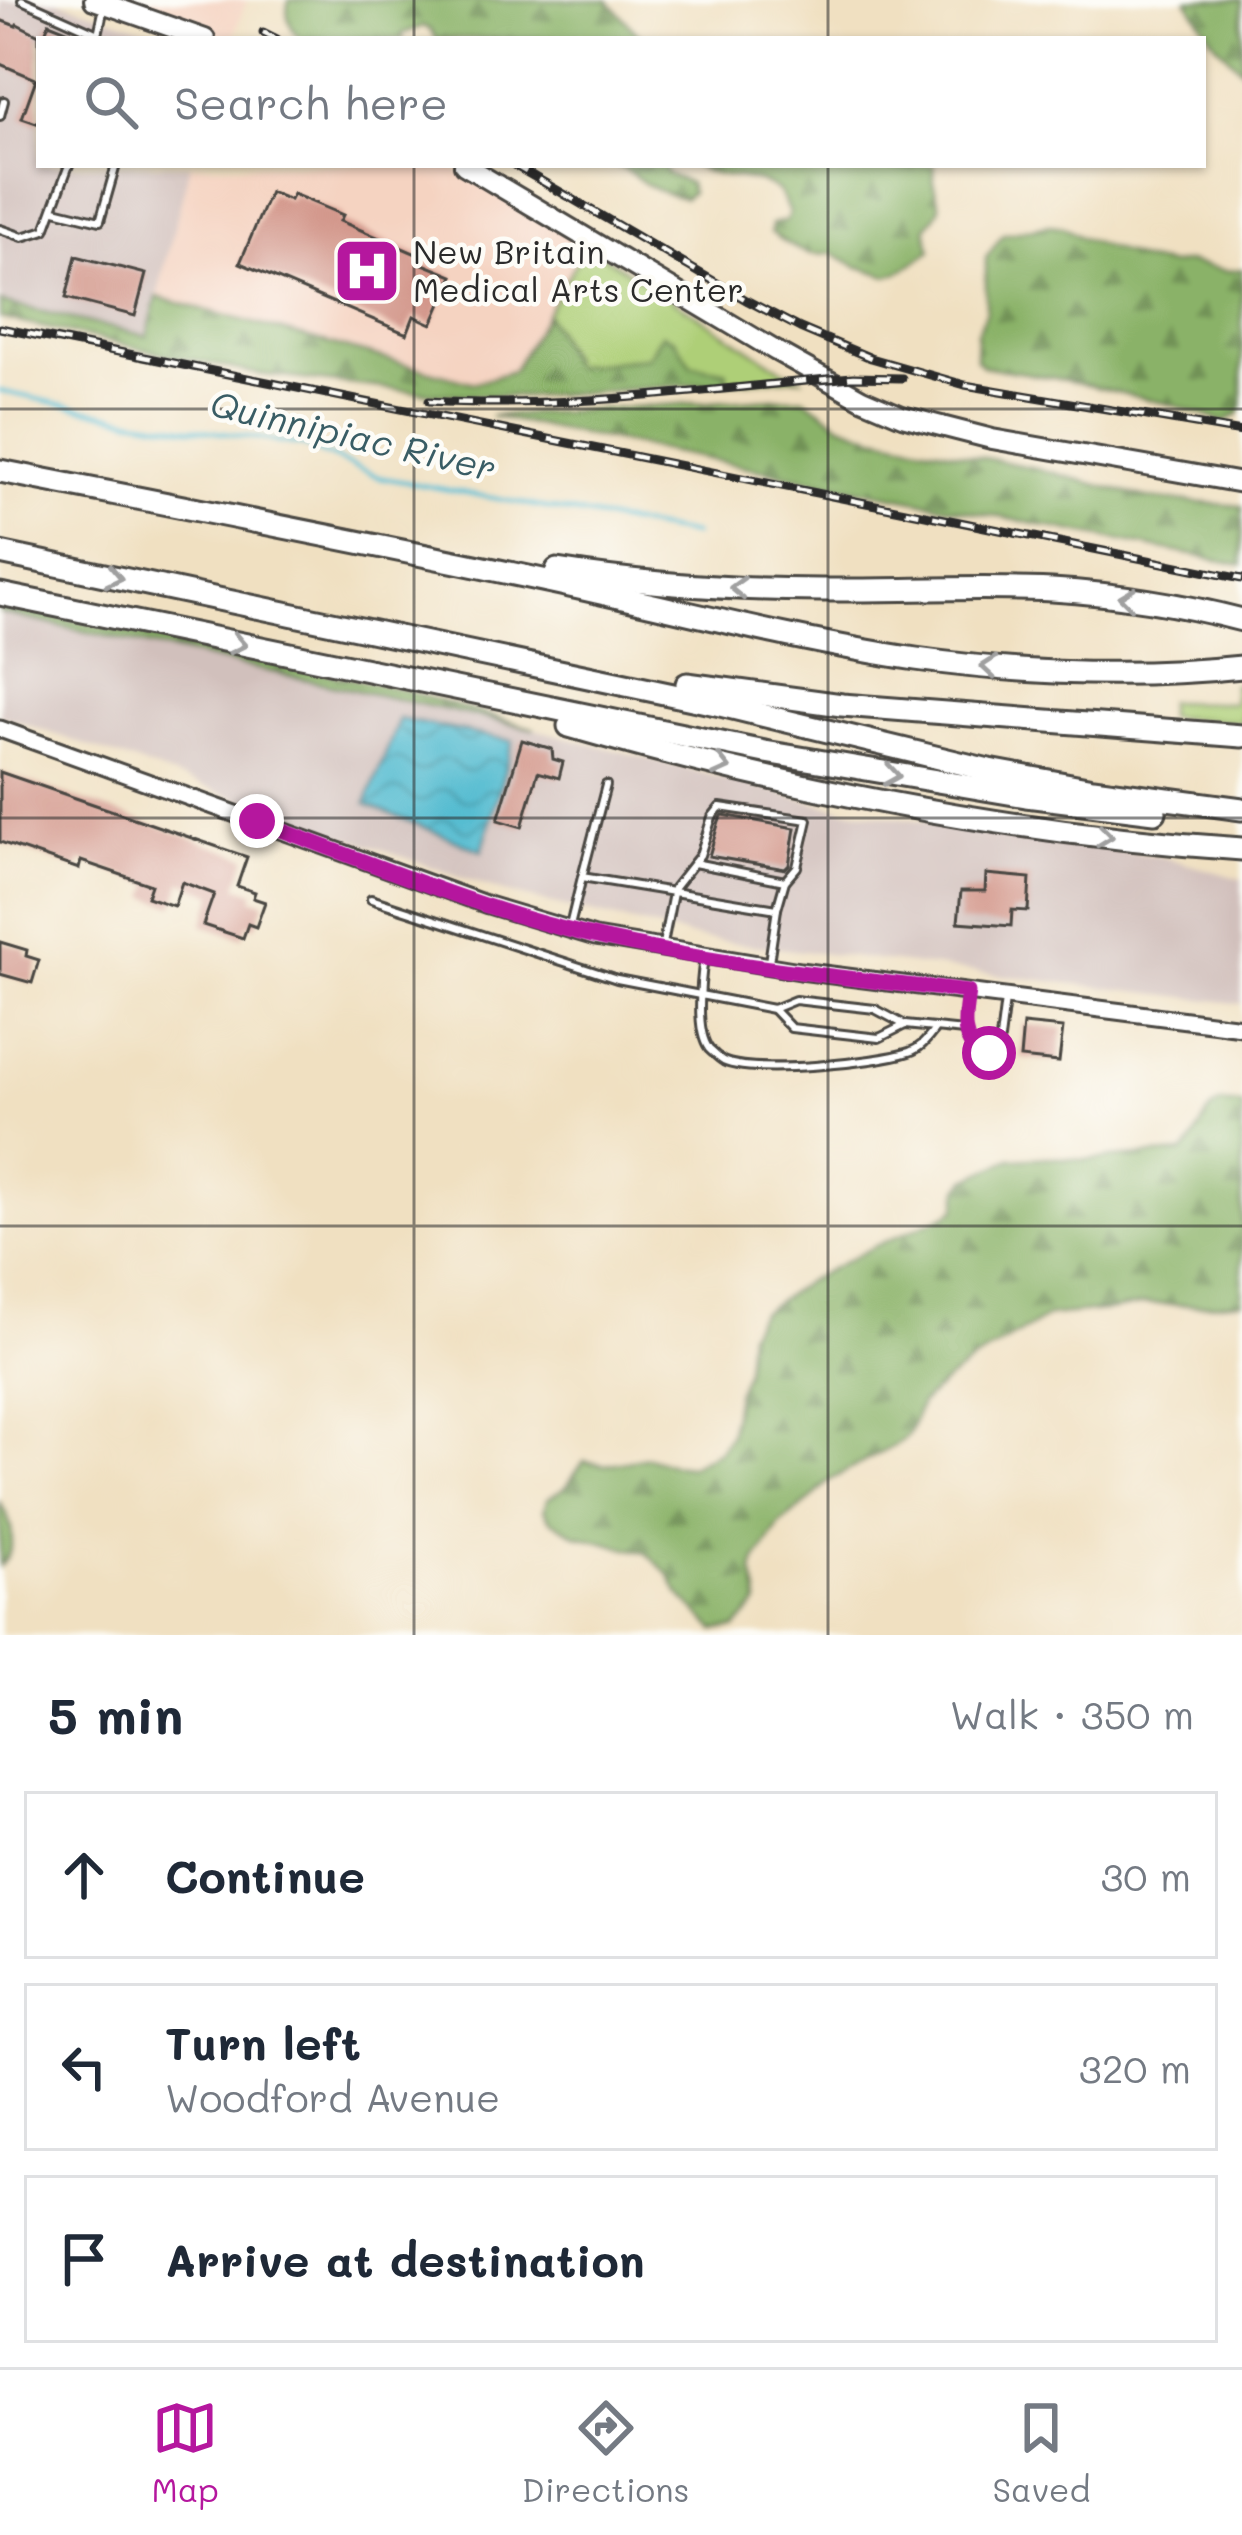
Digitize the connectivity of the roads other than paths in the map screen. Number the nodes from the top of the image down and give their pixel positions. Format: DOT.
graph roads {
  1 [pos="22,0"];
  2 [pos="100,2"];
  3 [pos="95,36"];
  4 [pos="97,36"];
  5 [pos="197,36"];
  6 [pos="4,100"];
  7 [pos="0,116"];
  8 [pos="68,168"];
  9 [pos="115,168"];
  10 [pos="469,168"];
  11 [pos="54,209"];
  12 [pos="0,230"];
  13 [pos="0,471"];
  14 [pos="1242,483"];
  15 [pos="0,553"];
  16 [pos="408,553"];
  17 [pos="0,594"];
  18 [pos="1242,620"];
  19 [pos="449,648"];
  20 [pos="1237,668"];
  21 [pos="448,688"];
  22 [pos="0,729"];
  23 [pos="1242,736"];
  24 [pos="606,785"];
  25 [pos="1242,812"];
  26 [pos="1242,850"];
  27 [pos="694,862"];
  28 [pos="581,877"];
  29 [pos="785,881"];
  30 [pos="673,894"];
  31 [pos="371,899"];
  32 [pos="777,909"];
  33 [pos="569,930"];
  34 [pos="662,950"];
  35 [pos="704,956"];
  36 [pos="769,966"];
  37 [pos="968,992"];
  38 [pos="699,995"];
  39 [pos="1006,997"];
  40 [pos="773,1009"];
  41 [pos="905,1025"];
  42 [pos="1242,1027"];
  43 [pos="936,1028"];
  44 [pos="964,1030"];
  1 -- 3 [label="lane"];
  2 -- 4 [label="lane"];
  2 -- 5 [label="main road"];
  6 -- 7 [label="lane"];
  8 -- 11 [label="lane"];
  9 -- 11 [label="lane"];
  10 -- 14 [label="main road"];
  11 -- 12 [label="lane"];
  13 -- 16 [label="highway"];
  15 -- 19 [label="highway, one-way"];
  18 -- 16 [label="highway, one-way"];
  20 -- 16 [label="highway, one-way"];
  17 -- 21 [label="highway, one-way"];
  19 -- 23 [label="highway"];
  19 -- 25 [label="highway"];
  21 -- 25 [label="highway, one-way"];
  21 -- 26 [label="highway, one-way"];
  22 -- 33 [label="street"];
  24 -- 28 [label="lane"];
  27 -- 29 [label="lane"];
  27 -- 29 [label="lane"];
  27 -- 30 [label="lane"];
  28 -- 30 [label="lane"];
  28 -- 33 [label="lane"];
  29 -- 32 [label="lane"];
  30 -- 32 [label="lane"];
  30 -- 34 [label="lane"];
  31 -- 38 [label="lane"];
  32 -- 36 [label="lane"];
  33 -- 34 [label="street"];
  34 -- 35 [label="street"];
  35 -- 36 [label="street"];
  35 -- 38 [label="lane"];
  36 -- 37 [label="street"];
  37 -- 39 [label="street"];
  37 -- 44 [label="lane"];
  38 -- 40 [label="lane"];
  38 -- 43 [label="lane"];
  39 -- 42 [label="street"];
  39 -- 44 [label="lane"];
  40 -- 41 [label="lane"];
  40 -- 41 [label="lane"];
  41 -- 43 [label="lane"];
  43 -- 44 [label="lane"];
}
